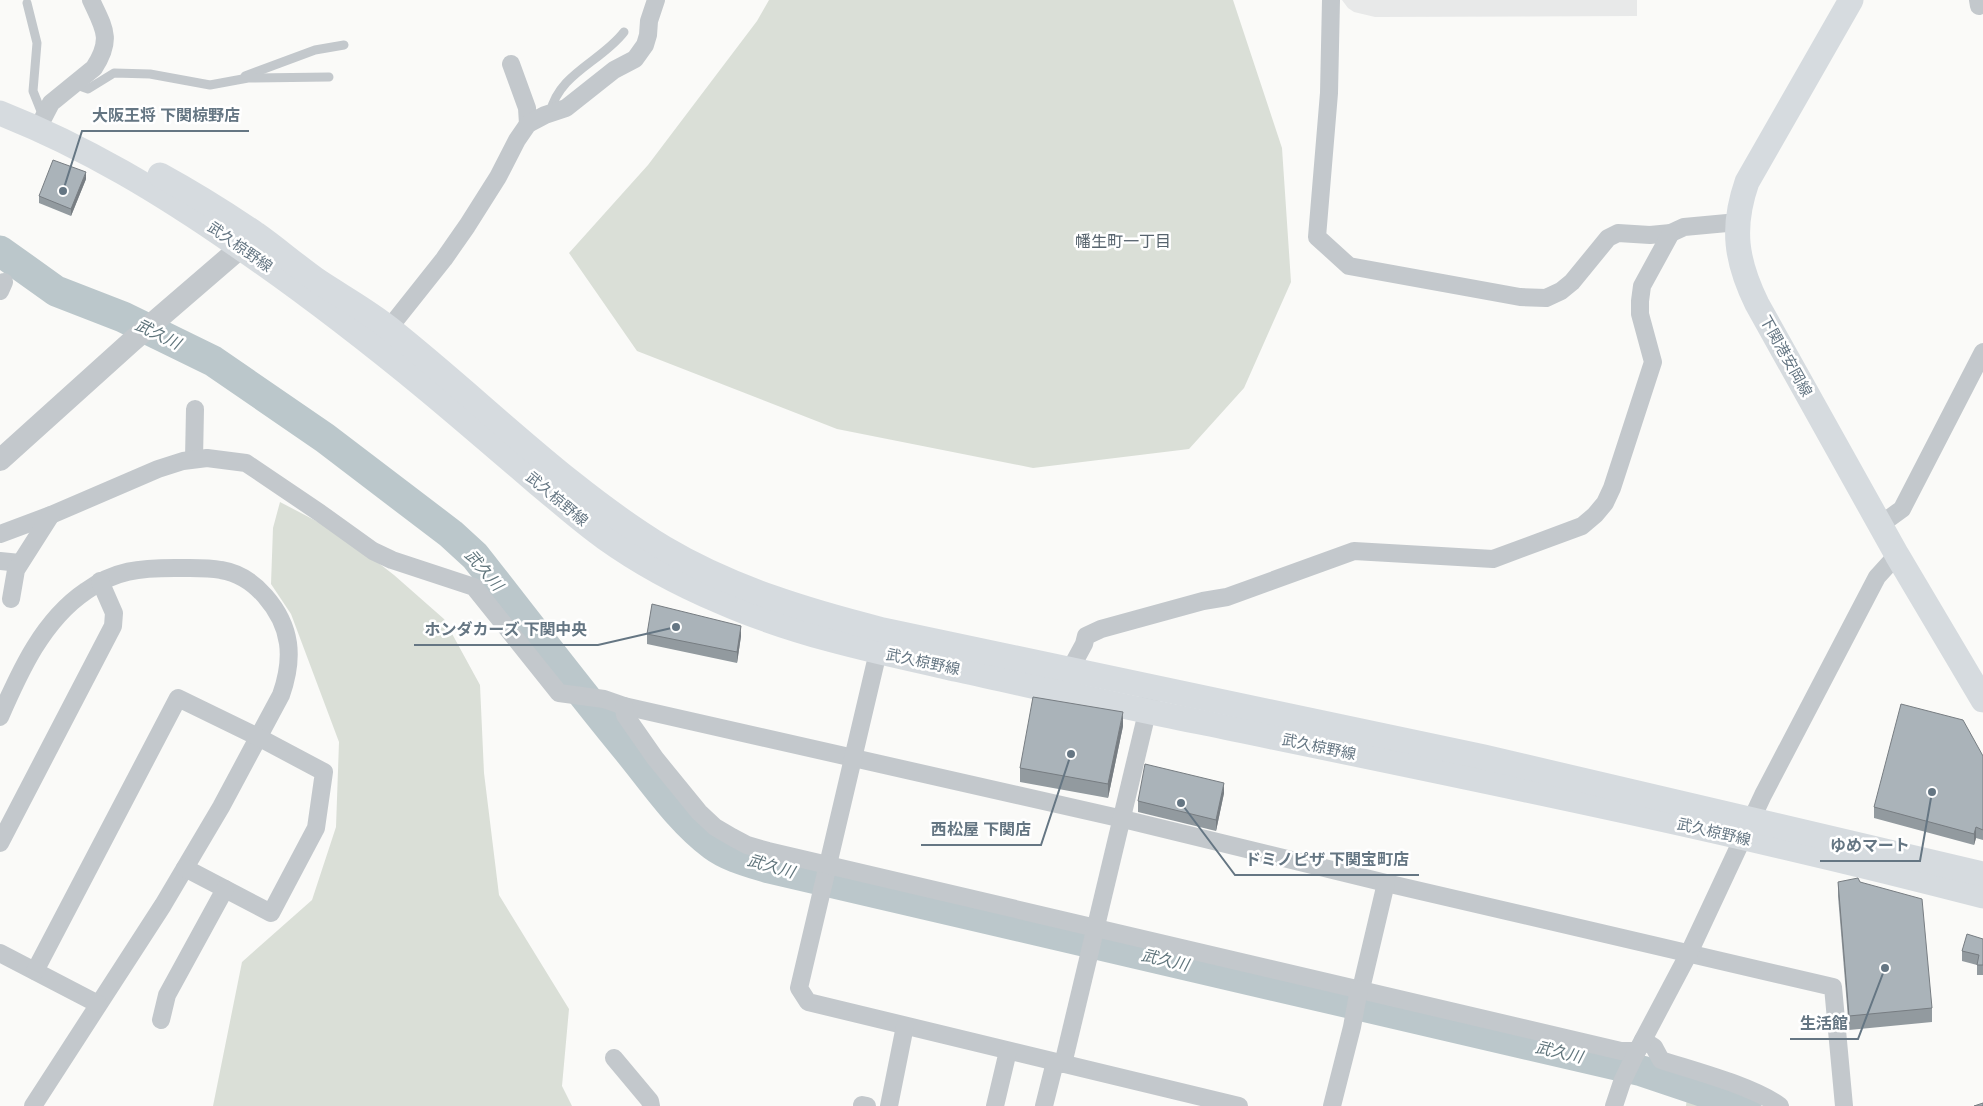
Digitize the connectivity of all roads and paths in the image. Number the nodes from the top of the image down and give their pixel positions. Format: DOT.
graph roads {
  1 [pos="91,0"];
  2 [pos="656,0"];
  3 [pos="1332,0"];
  4 [pos="1852,0"];
  5 [pos="28,3"];
  6 [pos="624,32"];
  7 [pos="344,45"];
  8 [pos="511,64"];
  9 [pos="329,77"];
  10 [pos="236,80"];
  11 [pos="74,84"];
  12 [pos="0,98"];
  13 [pos="0,113"];
  14 [pos="550,114"];
  15 [pos="41,122"];
  16 [pos="528,124"];
  17 [pos="1738,222"];
  18 [pos="1671,233"];
  19 [pos="248,241"];
  20 [pos="382,338"];
  21 [pos="1983,352"];
  22 [pos="195,409"];
  23 [pos="194,459"];
  24 [pos="0,460"];
  25 [pos="51,515"];
  26 [pos="1880,525"];
  27 [pos="0,534"];
  28 [pos="1897,555"];
  29 [pos="0,562"];
  30 [pos="20,563"];
  31 [pos="100,581"];
  32 [pos="12,600"];
  33 [pos="878,652"];
  34 [pos="1071,668"];
  35 [pos="1152,688"];
  36 [pos="1983,700"];
  37 [pos="624,706"];
  38 [pos="1147,712"];
  39 [pos="0,718"];
  40 [pos="258,737"];
  41 [pos="853,758"];
  42 [pos="1122,819"];
  43 [pos="1748,830"];
  44 [pos="0,843"];
  45 [pos="828,867"];
  46 [pos="185,868"];
  47 [pos="1983,874"];
  48 [pos="1386,883"];
  49 [pos="225,889"];
  50 [pos="1983,896"];
  51 [pos="1095,929"];
  52 [pos="0,953"];
  53 [pos="1689,953"];
  54 [pos="35,971"];
  55 [pos="1359,991"];
  56 [pos="98,1004"];
  57 [pos="161,1020"];
  58 [pos="905,1026"];
  59 [pos="1638,1049"];
  60 [pos="1008,1051"];
  61 [pos="614,1058"];
  62 [pos="1059,1063"];
  63 [pos="33,1106"];
  64 [pos="651,1106"];
  65 [pos="889,1106"];
  66 [pos="995,1106"];
  67 [pos="1044,1106"];
  68 [pos="1239,1106"];
  69 [pos="1332,1106"];
  70 [pos="1614,1106"];
  71 [pos="1780,1106"];
  72 [pos="1844,1106"];
  1 -- 11 [label="street"];
  2 -- 14 [label="street"];
  3 -- 18 [label="street"];
  4 -- 17 [label="main road, 下関港安岡線"];
  5 -- 15 [label="lane"];
  6 -- 14 [label="lane"];
  7 -- 10 [label="lane"];
  8 -- 16 [label="street"];
  9 -- 10 [label="lane"];
  10 -- 11 [label="lane"];
  11 -- 15 [label="street"];
  12 -- 15 [label="main road, 武久椋野線"];
  13 -- 15 [label="main road, 武久椋野線"];
  14 -- 16 [label="street"];
  15 -- 19 [label="main road, 武久椋野線"];
  16 -- 20 [label="street"];
  17 -- 18 [label="street"];
  17 -- 26 [label="main road, 下関港安岡線"];
  18 -- 34 [label="street"];
  19 -- 20 [label="main road, 武久椋野線"];
  19 -- 24 [label="street"];
  20 -- 33 [label="main road, 武久椋野線"];
  20 -- 34 [label="main road, 武久椋野線"];
  21 -- 26 [label="street"];
  22 -- 23 [label="street"];
  23 -- 25 [label="street"];
  23 -- 37 [label="street"];
  25 -- 27 [label="street"];
  25 -- 30 [label="street"];
  26 -- 28 [label="main road, 下関港安岡線"];
  28 -- 36 [label="main road, 下関港安岡線"];
  28 -- 43 [label="street"];
  29 -- 30 [label="street"];
  30 -- 32 [label="street"];
  31 -- 39 [label="street"];
  31 -- 40 [label="street"];
  31 -- 44 [label="street"];
  33 -- 38 [label="main road, 武久椋野線"];
  33 -- 41 [label="street"];
  34 -- 35 [label="main road, 武久椋野線"];
  35 -- 38 [label="street"];
  35 -- 43 [label="main road, 武久椋野線"];
  37 -- 41 [label="street"];
  37 -- 45 [label="street"];
  38 -- 42 [label="street"];
  38 -- 43 [label="main road, 武久椋野線"];
  40 -- 46 [label="street"];
  40 -- 49 [label="street"];
  40 -- 54 [label="street"];
  41 -- 42 [label="street"];
  41 -- 45 [label="street"];
  42 -- 48 [label="street"];
  42 -- 51 [label="street"];
  43 -- 47 [label="main road, 武久椋野線"];
  43 -- 50 [label="main road, 武久椋野線"];
  43 -- 53 [label="street"];
  45 -- 51 [label="street"];
  45 -- 58 [label="street"];
  46 -- 49 [label="street"];
  46 -- 56 [label="street"];
  48 -- 53 [label="street"];
  48 -- 55 [label="street"];
  49 -- 57 [label="street"];
  51 -- 55 [label="street"];
  51 -- 62 [label="street"];
  52 -- 54 [label="street"];
  53 -- 59 [label="street"];
  53 -- 72 [label="street"];
  54 -- 56 [label="street"];
  55 -- 59 [label="street"];
  55 -- 69 [label="street"];
  56 -- 63 [label="street"];
  58 -- 60 [label="street"];
  58 -- 65 [label="street"];
  59 -- 70 [label="street"];
  59 -- 71 [label="street"];
  60 -- 62 [label="street"];
  60 -- 66 [label="street"];
  61 -- 64 [label="street"];
  62 -- 67 [label="street"];
  62 -- 68 [label="street"];
}
